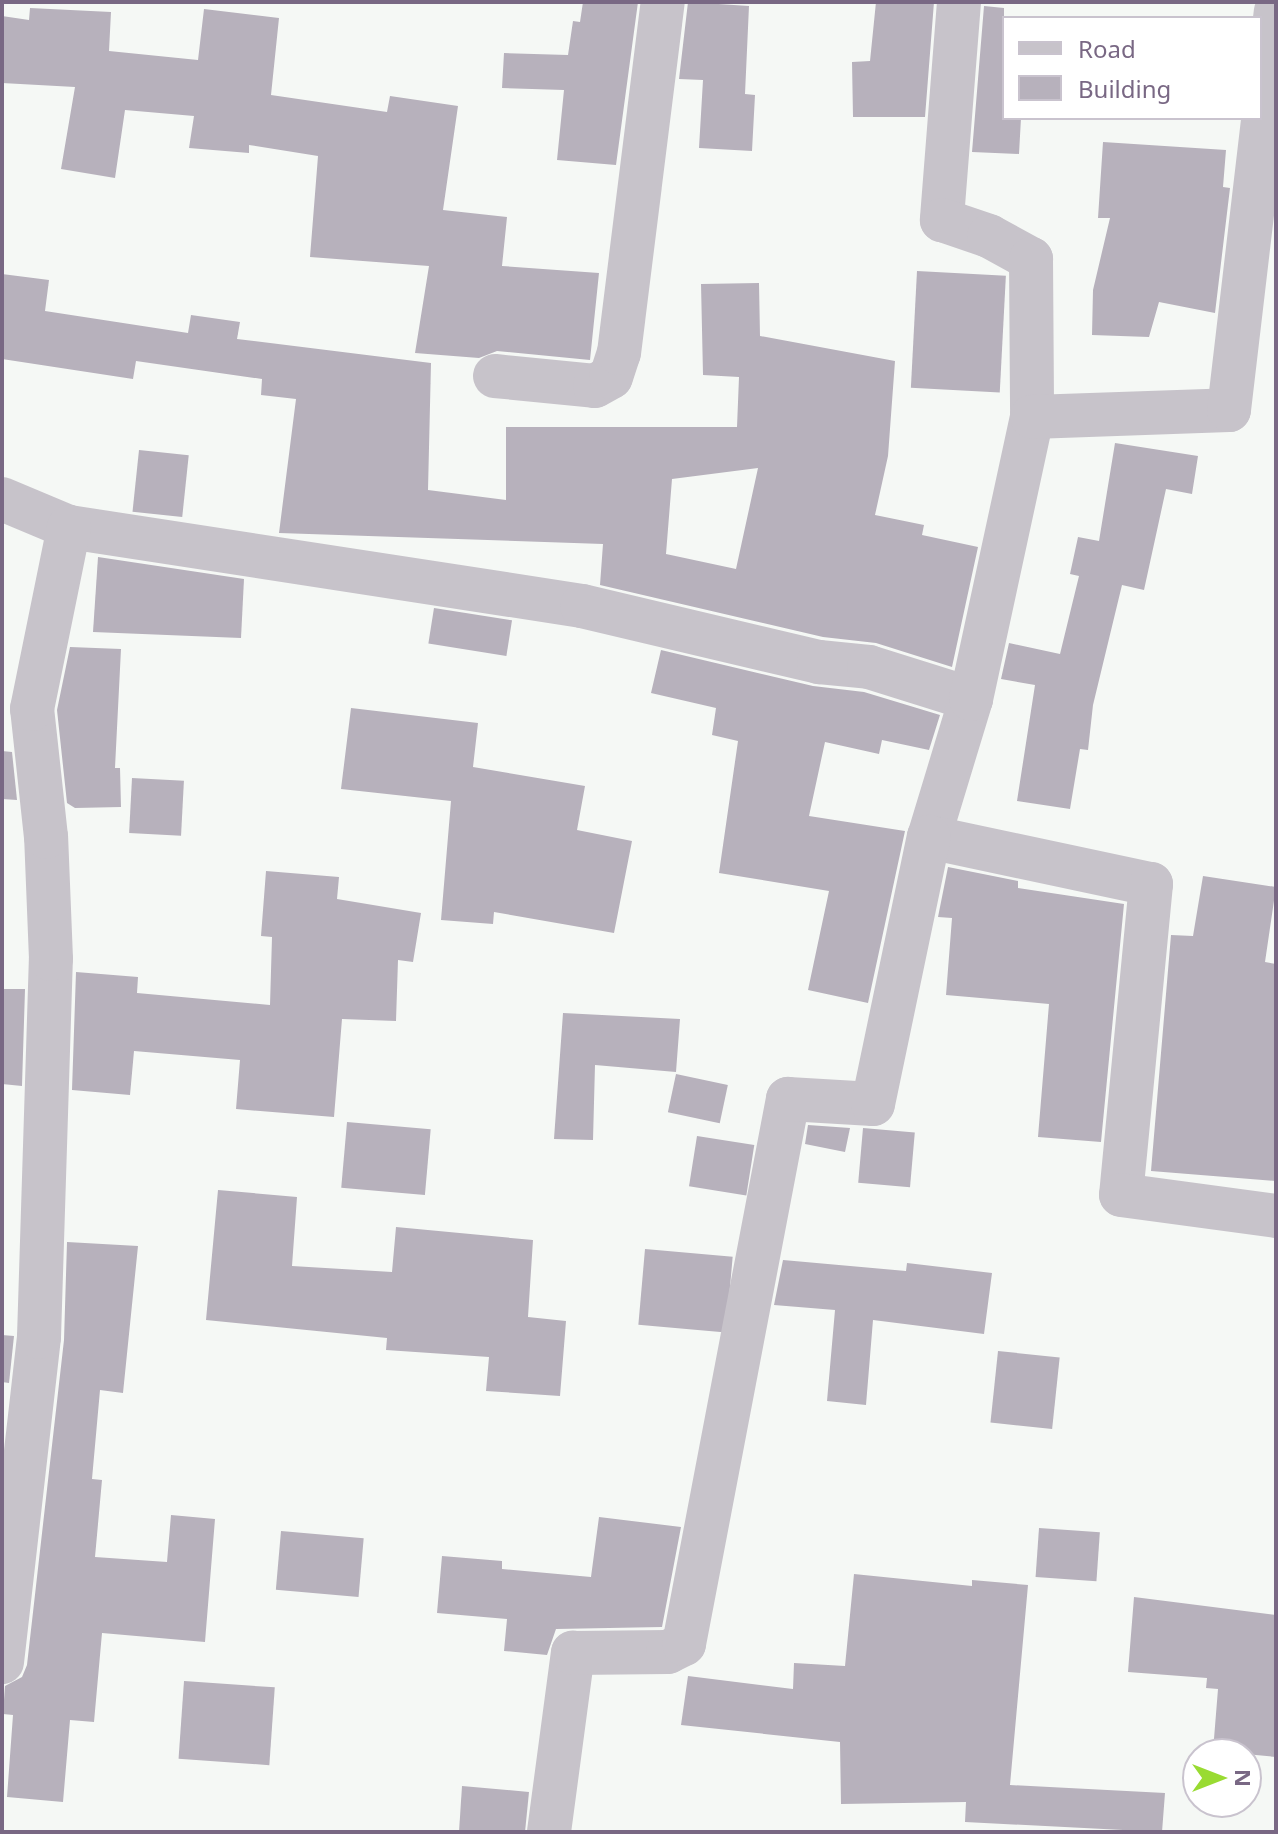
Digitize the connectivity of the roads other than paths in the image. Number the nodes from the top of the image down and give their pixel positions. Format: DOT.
graph roads {
  1 [pos="663,2"];
  2 [pos="959,2"];
  3 [pos="1276,12"];
  4 [pos="495,376"];
  5 [pos="1032,417"];
  6 [pos="2,499"];
  7 [pos="69,527"];
  8 [pos="971,699"];
  9 [pos="929,837"];
  10 [pos="1276,1216"];
  11 [pos="2,1662"];
  12 [pos="549,1832"];
  1 -- 4 [label="street"];
  2 -- 5 [label="street"];
  3 -- 5 [label="street"];
  5 -- 8 [label="street"];
  6 -- 7 [label="street"];
  7 -- 8 [label="street"];
  7 -- 11 [label="street"];
  8 -- 9 [label="street"];
  9 -- 10 [label="street"];
  9 -- 12 [label="street"];
}
